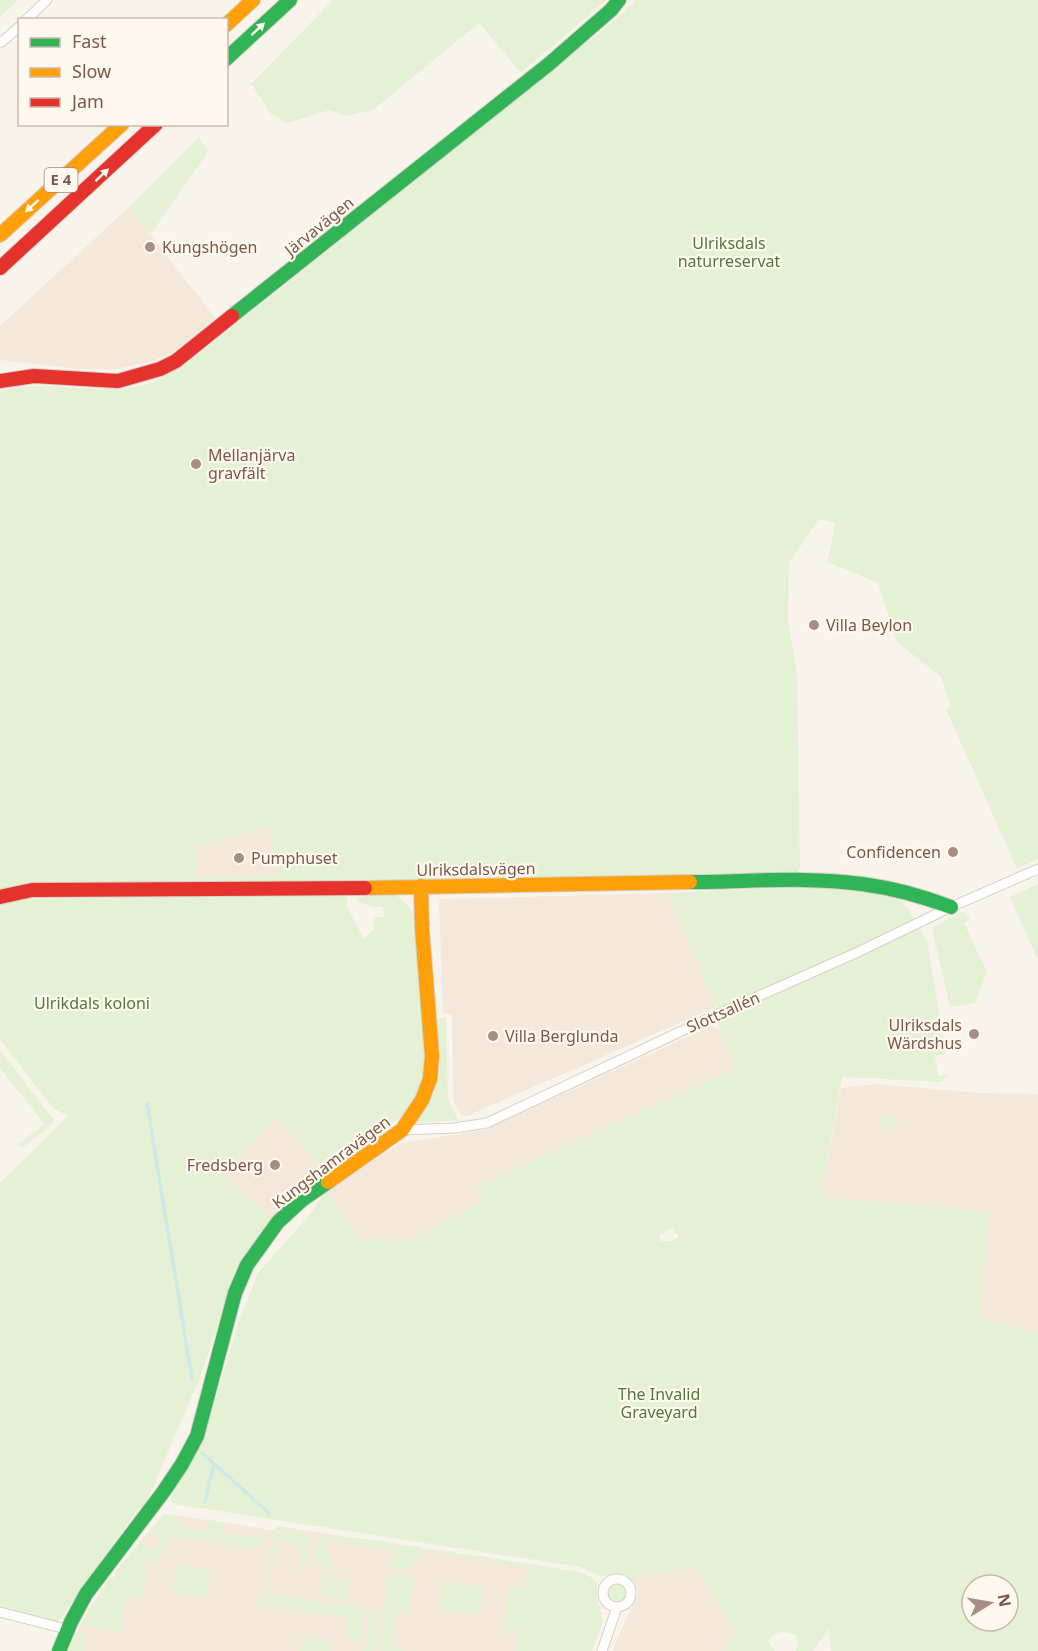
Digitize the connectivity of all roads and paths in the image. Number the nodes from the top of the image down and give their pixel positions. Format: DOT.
graph roads {
  1 [pos="47,0"];
  2 [pos="253,0"];
  3 [pos="290,0"];
  4 [pos="619,0"];
  5 [pos="28,18"];
  6 [pos="228,23"];
  7 [pos="18,28"];
  8 [pos="0,42"];
  9 [pos="228,57"];
  10 [pos="120,126"];
  11 [pos="154,126"];
  12 [pos="44,229"];
  13 [pos="0,235"];
  14 [pos="0,268"];
  15 [pos="0,276"];
  16 [pos="0,381"];
  17 [pos="1038,869"];
  18 [pos="421,886"];
  19 [pos="0,897"];
  20 [pos="951,907"];
  21 [pos="402,1130"];
  22 [pos="617,1607"];
  23 [pos="0,1612"];
  24 [pos="66,1629"];
  25 [pos="59,1651"];
  26 [pos="602,1651"];
  1 -- 5 [label="street"];
  2 -- 6 [label="main road"];
  9 -- 3 [label="main road, one-way"];
  4 -- 16 [label="main road, Järvavägen"];
  7 -- 8 [label="street"];
  10 -- 13 [label="main road, E 4, one-way"];
  12 -- 11 [label="main road, E 4, one-way"];
  12 -- 14 [label="main road, E 4"];
  12 -- 15 [label="main road, E 4"];
  17 -- 20 [label="street, Slottsallén"];
  18 -- 19 [label="main road, Ulriksdalsvägen"];
  18 -- 20 [label="main road, Ulriksdalsvägen"];
  18 -- 21 [label="main road, Kungshamravägen"];
  20 -- 21 [label="street, Slottsallén"];
  21 -- 24 [label="main road, Kungshamravägen"];
  22 -- 26 [label="street"];
  23 -- 24 [label="street"];
  24 -- 25 [label="main road, Kungshamravägen"];
}
